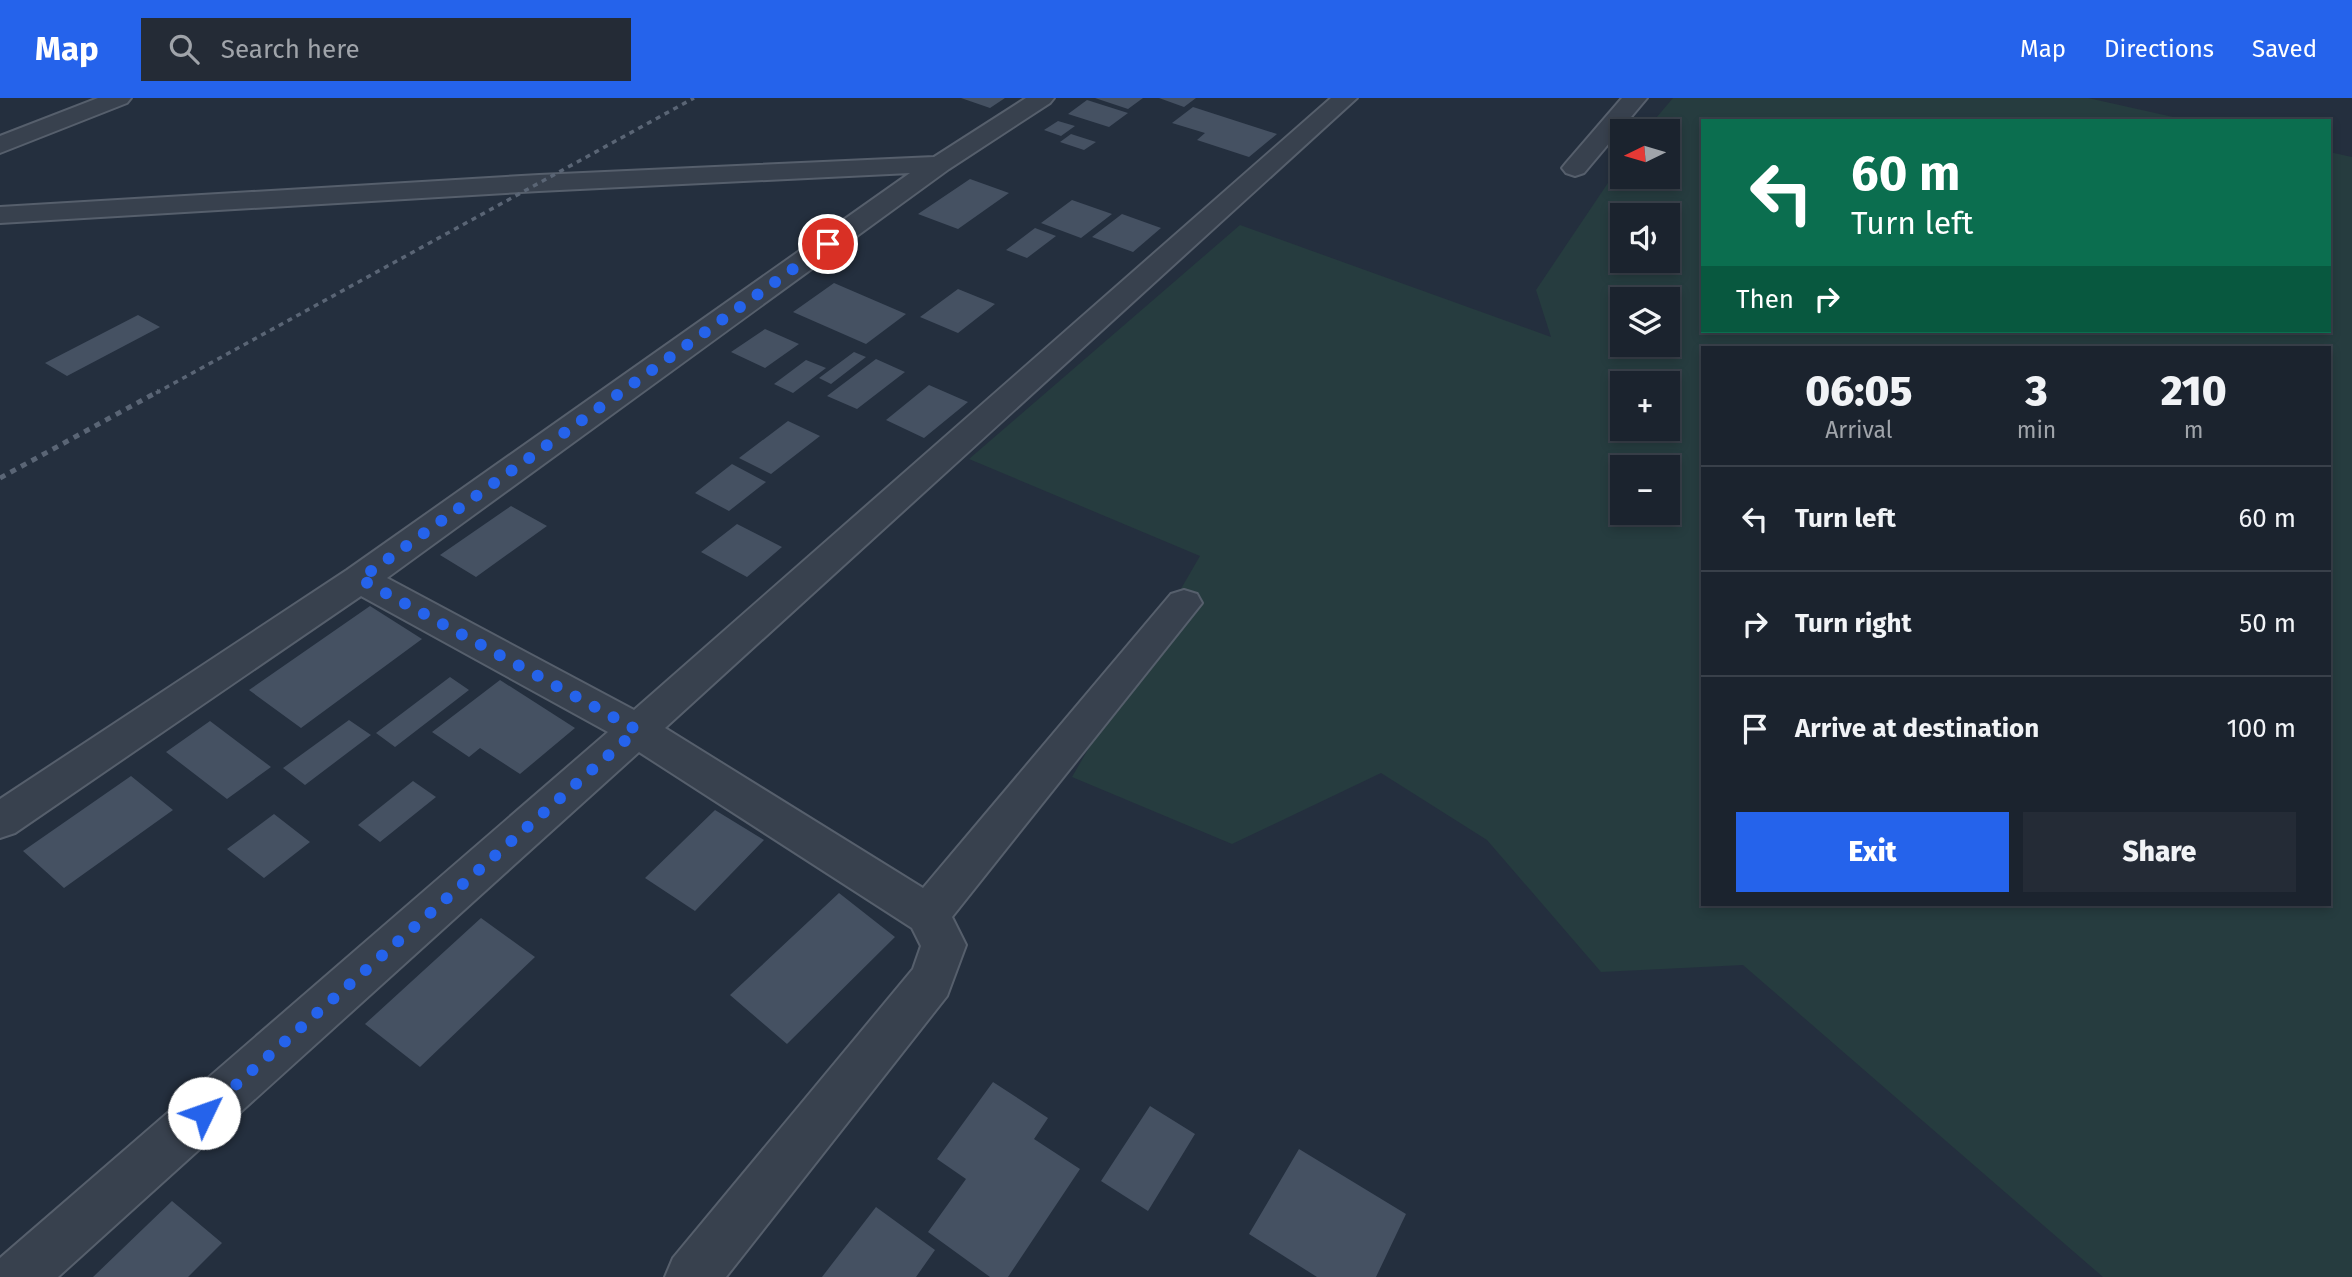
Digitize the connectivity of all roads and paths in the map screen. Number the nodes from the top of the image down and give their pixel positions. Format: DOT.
graph roads {
  1 [pos="118,98"];
  2 [pos="1042,98"];
  3 [pos="1345,98"];
  4 [pos="1635,98"];
  5 [pos="0,145"];
  6 [pos="940,164"];
  7 [pos="1575,168"];
  8 [pos="0,215"];
  9 [pos="360,579"];
  10 [pos="1184,603"];
  11 [pos="637,730"];
  12 [pos="0,821"];
  13 [pos="928,914"];
  14 [pos="19,1277"];
  15 [pos="692,1277"];
  1 -- 5 [label="street"];
  2 -- 6 [label="street"];
  3 -- 11 [label="street"];
  4 -- 7 [label="street"];
  6 -- 8 [label="street"];
  6 -- 9 [label="street"];
  9 -- 11 [label="street"];
  9 -- 12 [label="street"];
  10 -- 13 [label="street"];
  11 -- 13 [label="street"];
  11 -- 14 [label="street"];
  13 -- 15 [label="street"];
}
